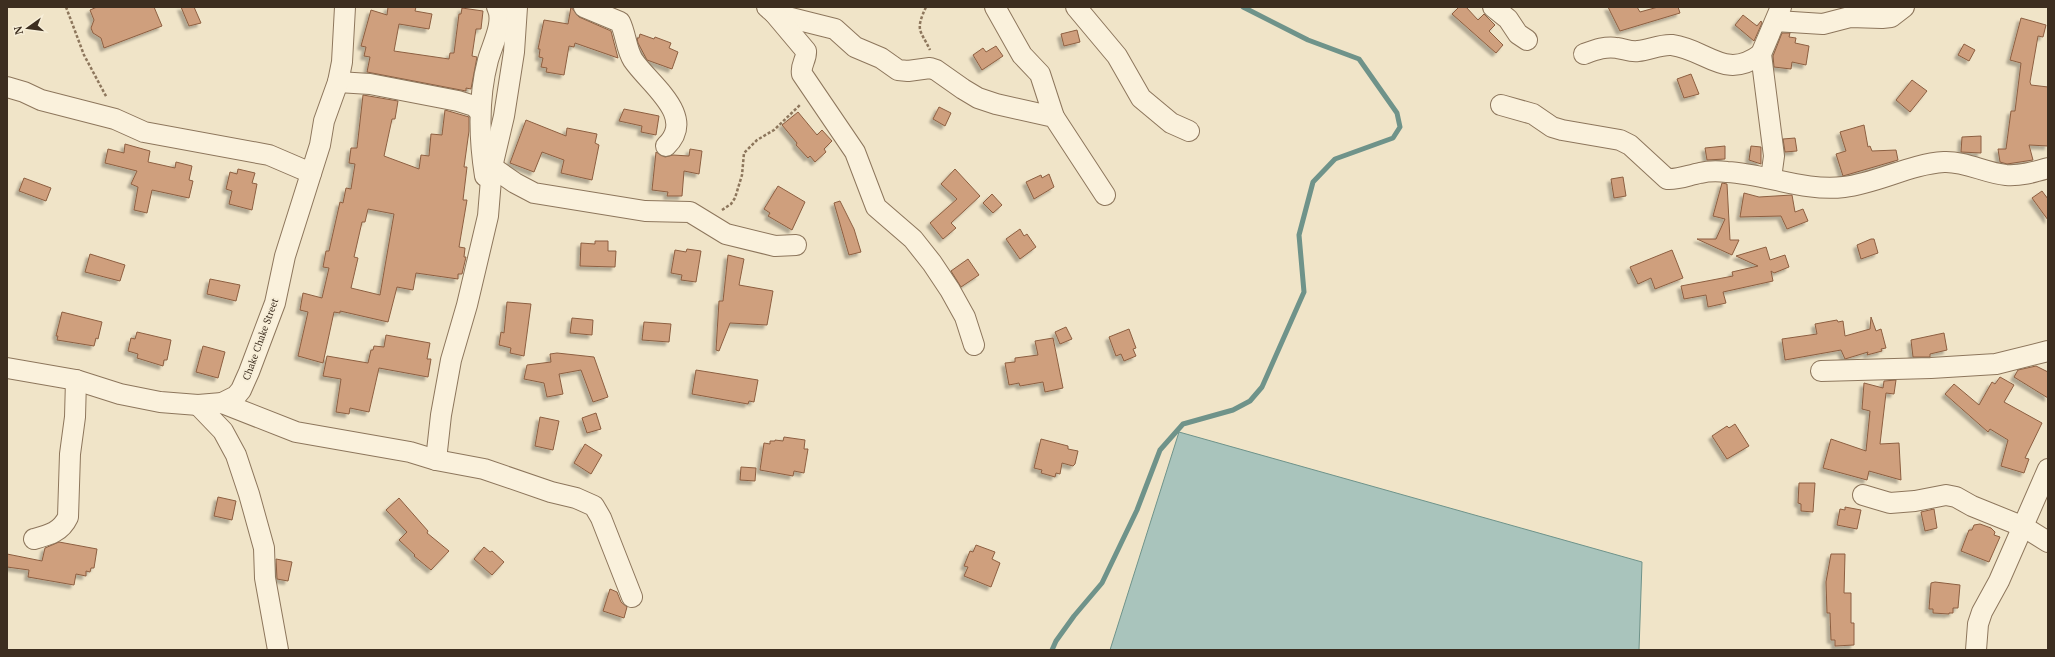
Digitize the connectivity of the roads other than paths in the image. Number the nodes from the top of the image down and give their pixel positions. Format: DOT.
graph roads {
  1 [pos="345,7"];
  2 [pos="497,7"];
  3 [pos="517,7"];
  4 [pos="584,7"];
  5 [pos="995,7"];
  6 [pos="1076,7"];
  7 [pos="1493,7"];
  8 [pos="1904,7"];
  9 [pos="771,10"];
  10 [pos="1852,12"];
  11 [pos="1779,14"];
  12 [pos="1527,40"];
  13 [pos="1584,54"];
  14 [pos="1761,54"];
  15 [pos="338,82"];
  16 [pos="7,88"];
  17 [pos="1501,105"];
  18 [pos="480,112"];
  19 [pos="1054,117"];
  20 [pos="1189,131"];
  21 [pos="666,146"];
  22 [pos="492,167"];
  23 [pos="2048,168"];
  24 [pos="311,173"];
  25 [pos="1771,178"];
  26 [pos="1105,195"];
  27 [pos="489,203"];
  28 [pos="796,245"];
  29 [pos="974,345"];
  30 [pos="2048,352"];
  31 [pos="7,368"];
  32 [pos="1821,371"];
  33 [pos="76,380"];
  34 [pos="222,403"];
  35 [pos="198,405"];
  36 [pos="436,460"];
  37 [pos="2048,469"];
  38 [pos="1863,495"];
  39 [pos="2024,527"];
  40 [pos="34,539"];
  41 [pos="2048,542"];
  42 [pos="632,597"];
  43 [pos="278,650"];
  44 [pos="1976,650"];
  1 -- 15 [label="street, Chake Chake Street"];
  2 -- 18 [label="street"];
  3 -- 22 [label="street"];
  4 -- 21 [label="street"];
  5 -- 19 [label="street"];
  6 -- 20 [label="street"];
  7 -- 12 [label="street"];
  8 -- 10 [label="street"];
  9 -- 19 [label="street"];
  9 -- 29 [label="street"];
  10 -- 11 [label="street"];
  11 -- 14 [label="street"];
  13 -- 14 [label="street"];
  14 -- 25 [label="street"];
  15 -- 18 [label="street"];
  15 -- 24 [label="street, Chake Chake Street"];
  16 -- 24 [label="street"];
  17 -- 25 [label="street"];
  18 -- 27 [label="street"];
  19 -- 26 [label="street"];
  22 -- 27 [label="street"];
  22 -- 28 [label="street"];
  23 -- 25 [label="street"];
  24 -- 34 [label="street, Chake Chake Street"];
  27 -- 36 [label="street"];
  30 -- 32 [label="street"];
  31 -- 33 [label="street, Chake Chake Street"];
  33 -- 35 [label="street, Chake Chake Street"];
  33 -- 40 [label="street"];
  34 -- 35 [label="street, Chake Chake Street"];
  34 -- 36 [label="street"];
  35 -- 43 [label="street"];
  36 -- 42 [label="street"];
  37 -- 39 [label="street"];
  38 -- 39 [label="street"];
  39 -- 41 [label="street"];
  39 -- 44 [label="street"];
}
